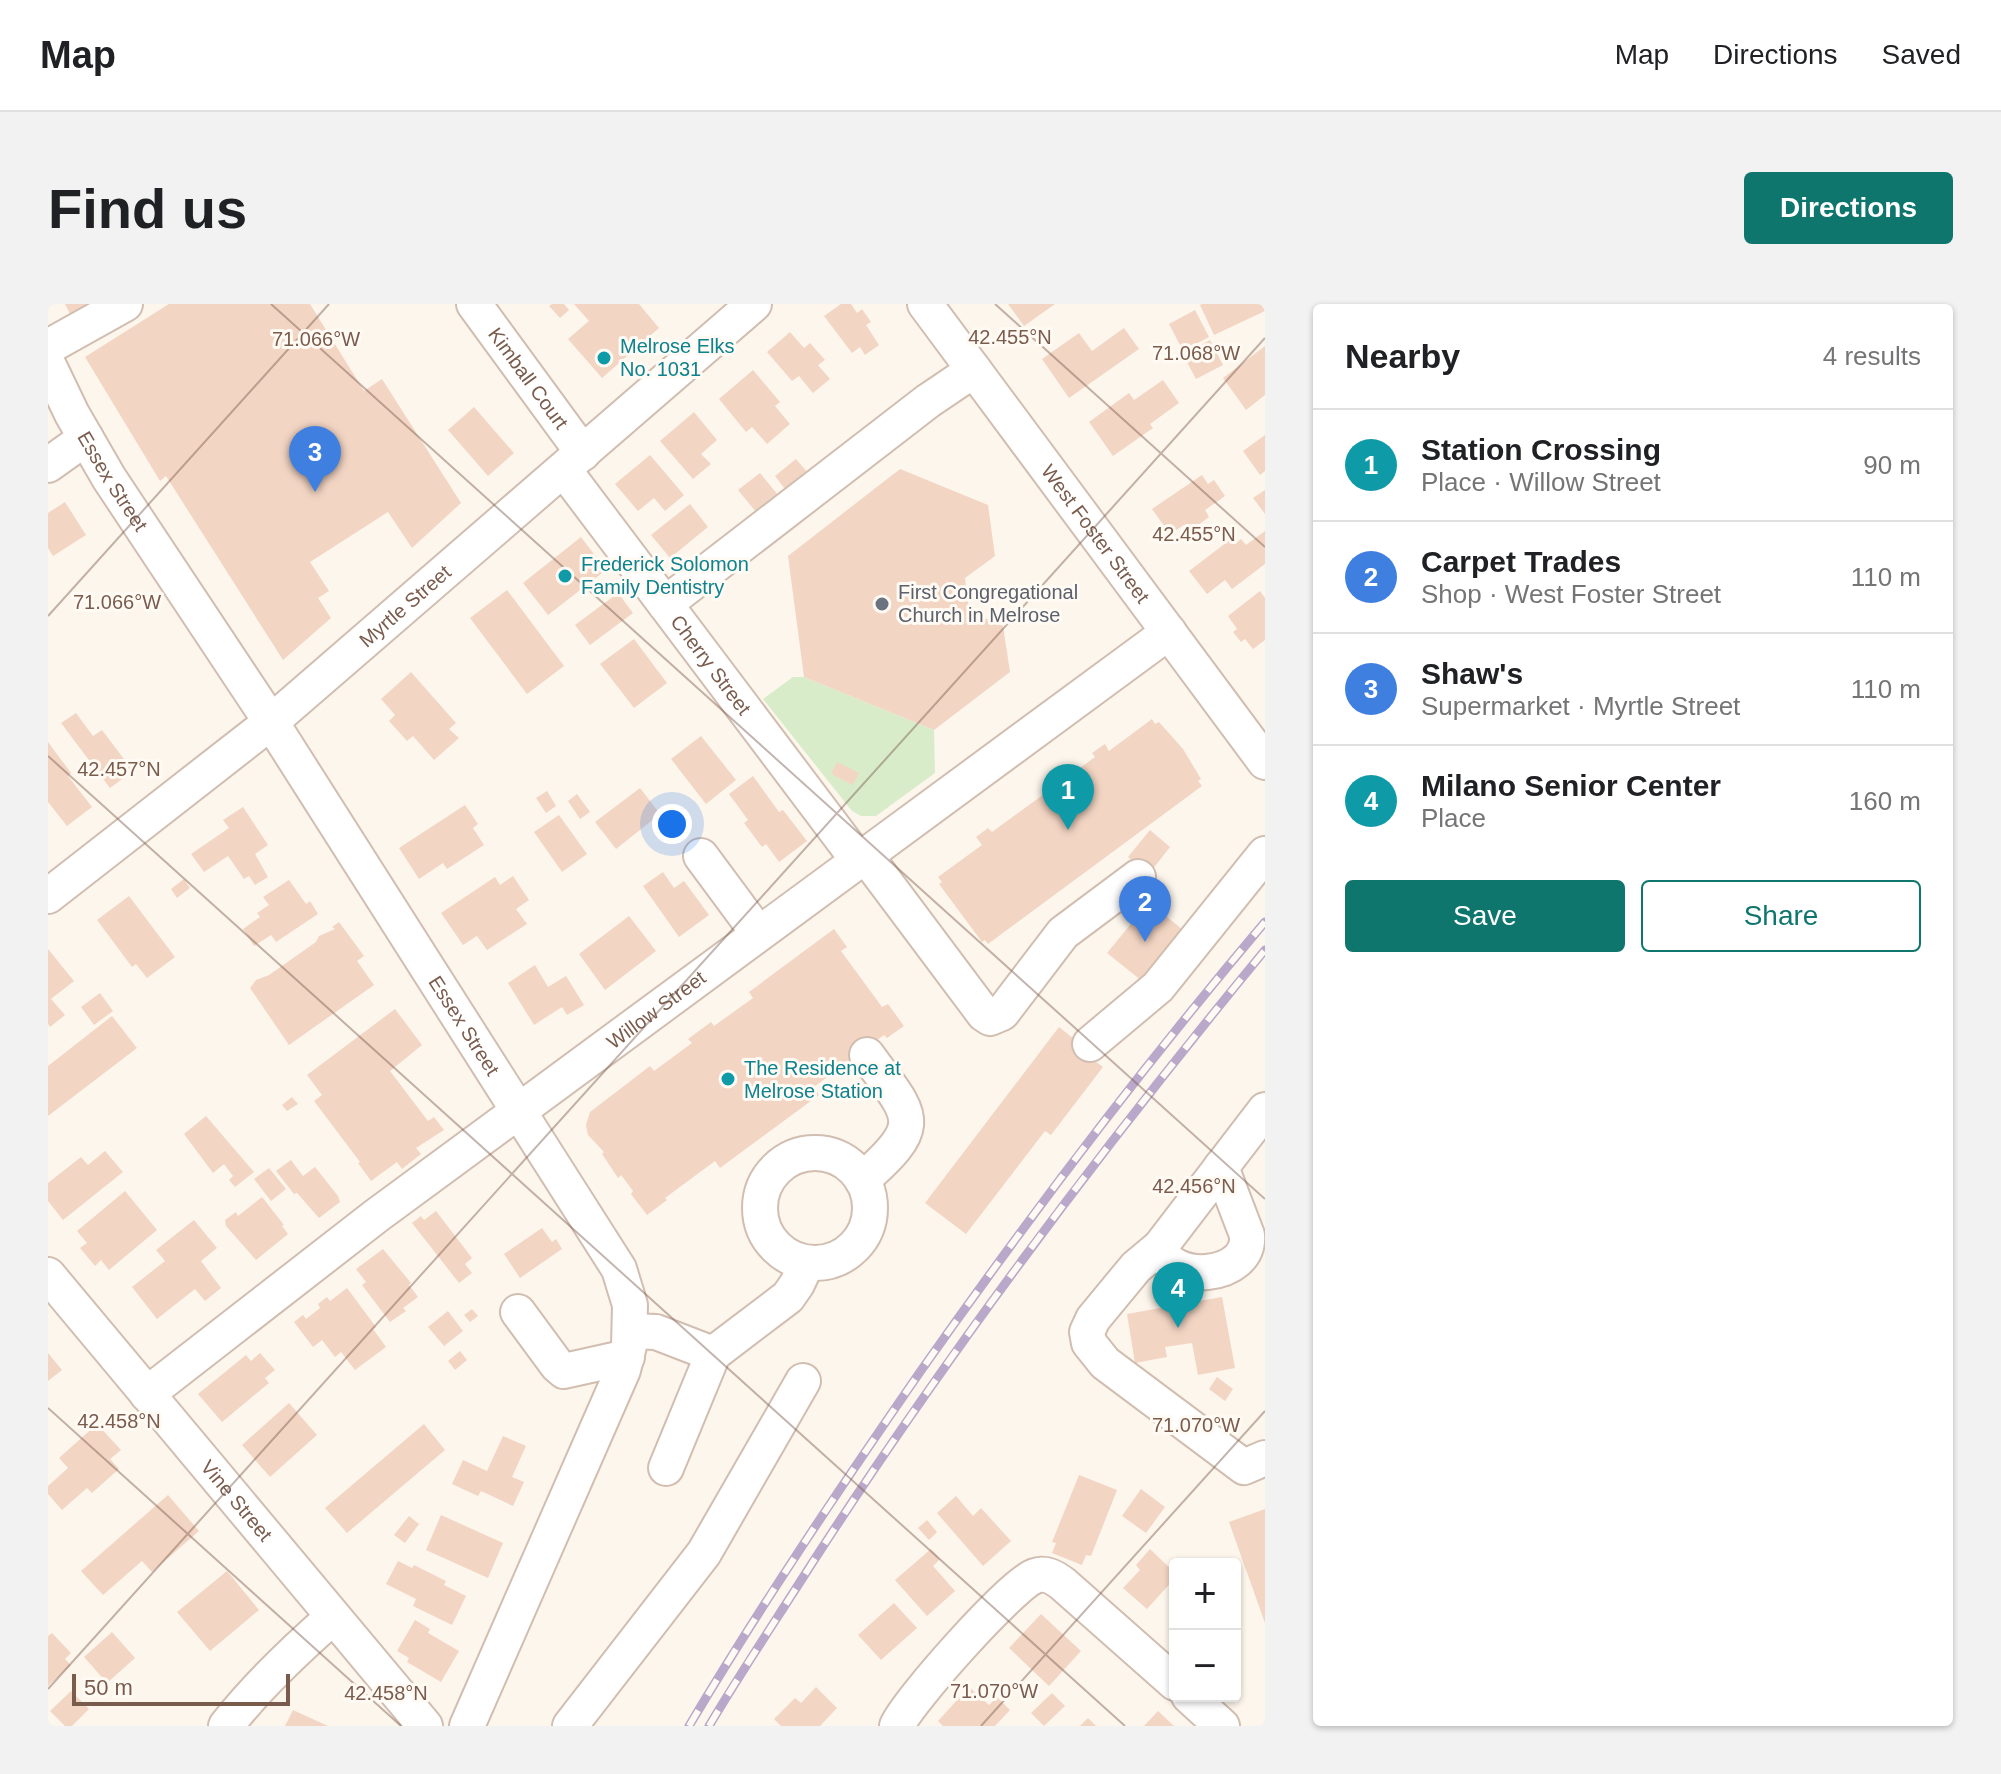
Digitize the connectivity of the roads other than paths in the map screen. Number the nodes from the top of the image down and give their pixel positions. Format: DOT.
graph roads {
  1 [pos="125,304"];
  2 [pos="474,304"];
  3 [pos="754,304"];
  4 [pos="925,304"];
  5 [pos="48,347"];
  6 [pos="48,364"];
  7 [pos="974,370"];
  8 [pos="86,438"];
  9 [pos="574,461"];
  10 [pos="48,465"];
  11 [pos="665,604"];
  12 [pos="1169,632"];
  13 [pos="271,722"];
  14 [pos="1265,762"];
  15 [pos="1265,854"];
  16 [pos="701,856"];
  17 [pos="862,857"];
  18 [pos="1138,877"];
  19 [pos="48,896"];
  20 [pos="758,933"];
  21 [pos="1090,1044"];
  22 [pos="867,1055"];
  23 [pos="1265,1110"];
  24 [pos="519,1111"];
  25 [pos="1221,1167"];
  26 [pos="862,1180"];
  27 [pos="1160,1247"];
  28 [pos="807,1263"];
  29 [pos="48,1275"];
  30 [pos="518,1312"];
  31 [pos="629,1344"];
  32 [pos="713,1354"];
  33 [pos="803,1381"];
  34 [pos="147,1394"];
  35 [pos="1265,1458"];
  36 [pos="666,1468"];
  37 [pos="333,1617"];
  38 [pos="1169,1678"];
  39 [pos="1196,1702"];
  40 [pos="226,1726"];
  41 [pos="425,1726"];
  42 [pos="467,1726"];
  43 [pos="570,1726"];
  44 [pos="897,1726"];
  45 [pos="1222,1726"];
  1 -- 5 [label="street"];
  2 -- 9 [label="street, Kimball Court"];
  3 -- 9 [label="street, Myrtle Street"];
  4 -- 7 [label="street, West Foster Street"];
  6 -- 8 [label="street, Essex Street"];
  7 -- 11 [label="street"];
  7 -- 12 [label="street, West Foster Street"];
  8 -- 10 [label="street"];
  8 -- 13 [label="street, Essex Street"];
  9 -- 11 [label="street, Cherry Street"];
  9 -- 13 [label="street, Myrtle Street"];
  11 -- 17 [label="street, Cherry Street"];
  12 -- 14 [label="street, West Foster Street"];
  12 -- 17 [label="street, Willow Street"];
  13 -- 19 [label="street, Myrtle Street"];
  13 -- 24 [label="street, Essex Street"];
  15 -- 21 [label="street"];
  16 -- 20 [label="street"];
  17 -- 18 [label="street, Cherry Street"];
  17 -- 20 [label="street, Willow Street"];
  20 -- 24 [label="street, Willow Street"];
  22 -- 26 [label="street"];
  23 -- 25 [label="street"];
  24 -- 31 [label="street, Essex Street"];
  24 -- 34 [label="street, Willow Street"];
  25 -- 27 [label="street"];
  25 -- 27 [label="street"];
  26 -- 28 [label="street"];
  26 -- 28 [label="street"];
  27 -- 35 [label="street"];
  28 -- 32 [label="street"];
  29 -- 34 [label="street, Vine Street"];
  30 -- 31 [label="street"];
  31 -- 32 [label="street"];
  31 -- 42 [label="street, Essex Street"];
  32 -- 36 [label="street"];
  33 -- 43 [label="street"];
  34 -- 37 [label="street, Vine Street"];
  37 -- 40 [label="street"];
  37 -- 41 [label="street, Vine Street"];
  38 -- 44 [label="street"];
  39 -- 45 [label="street"];
}
